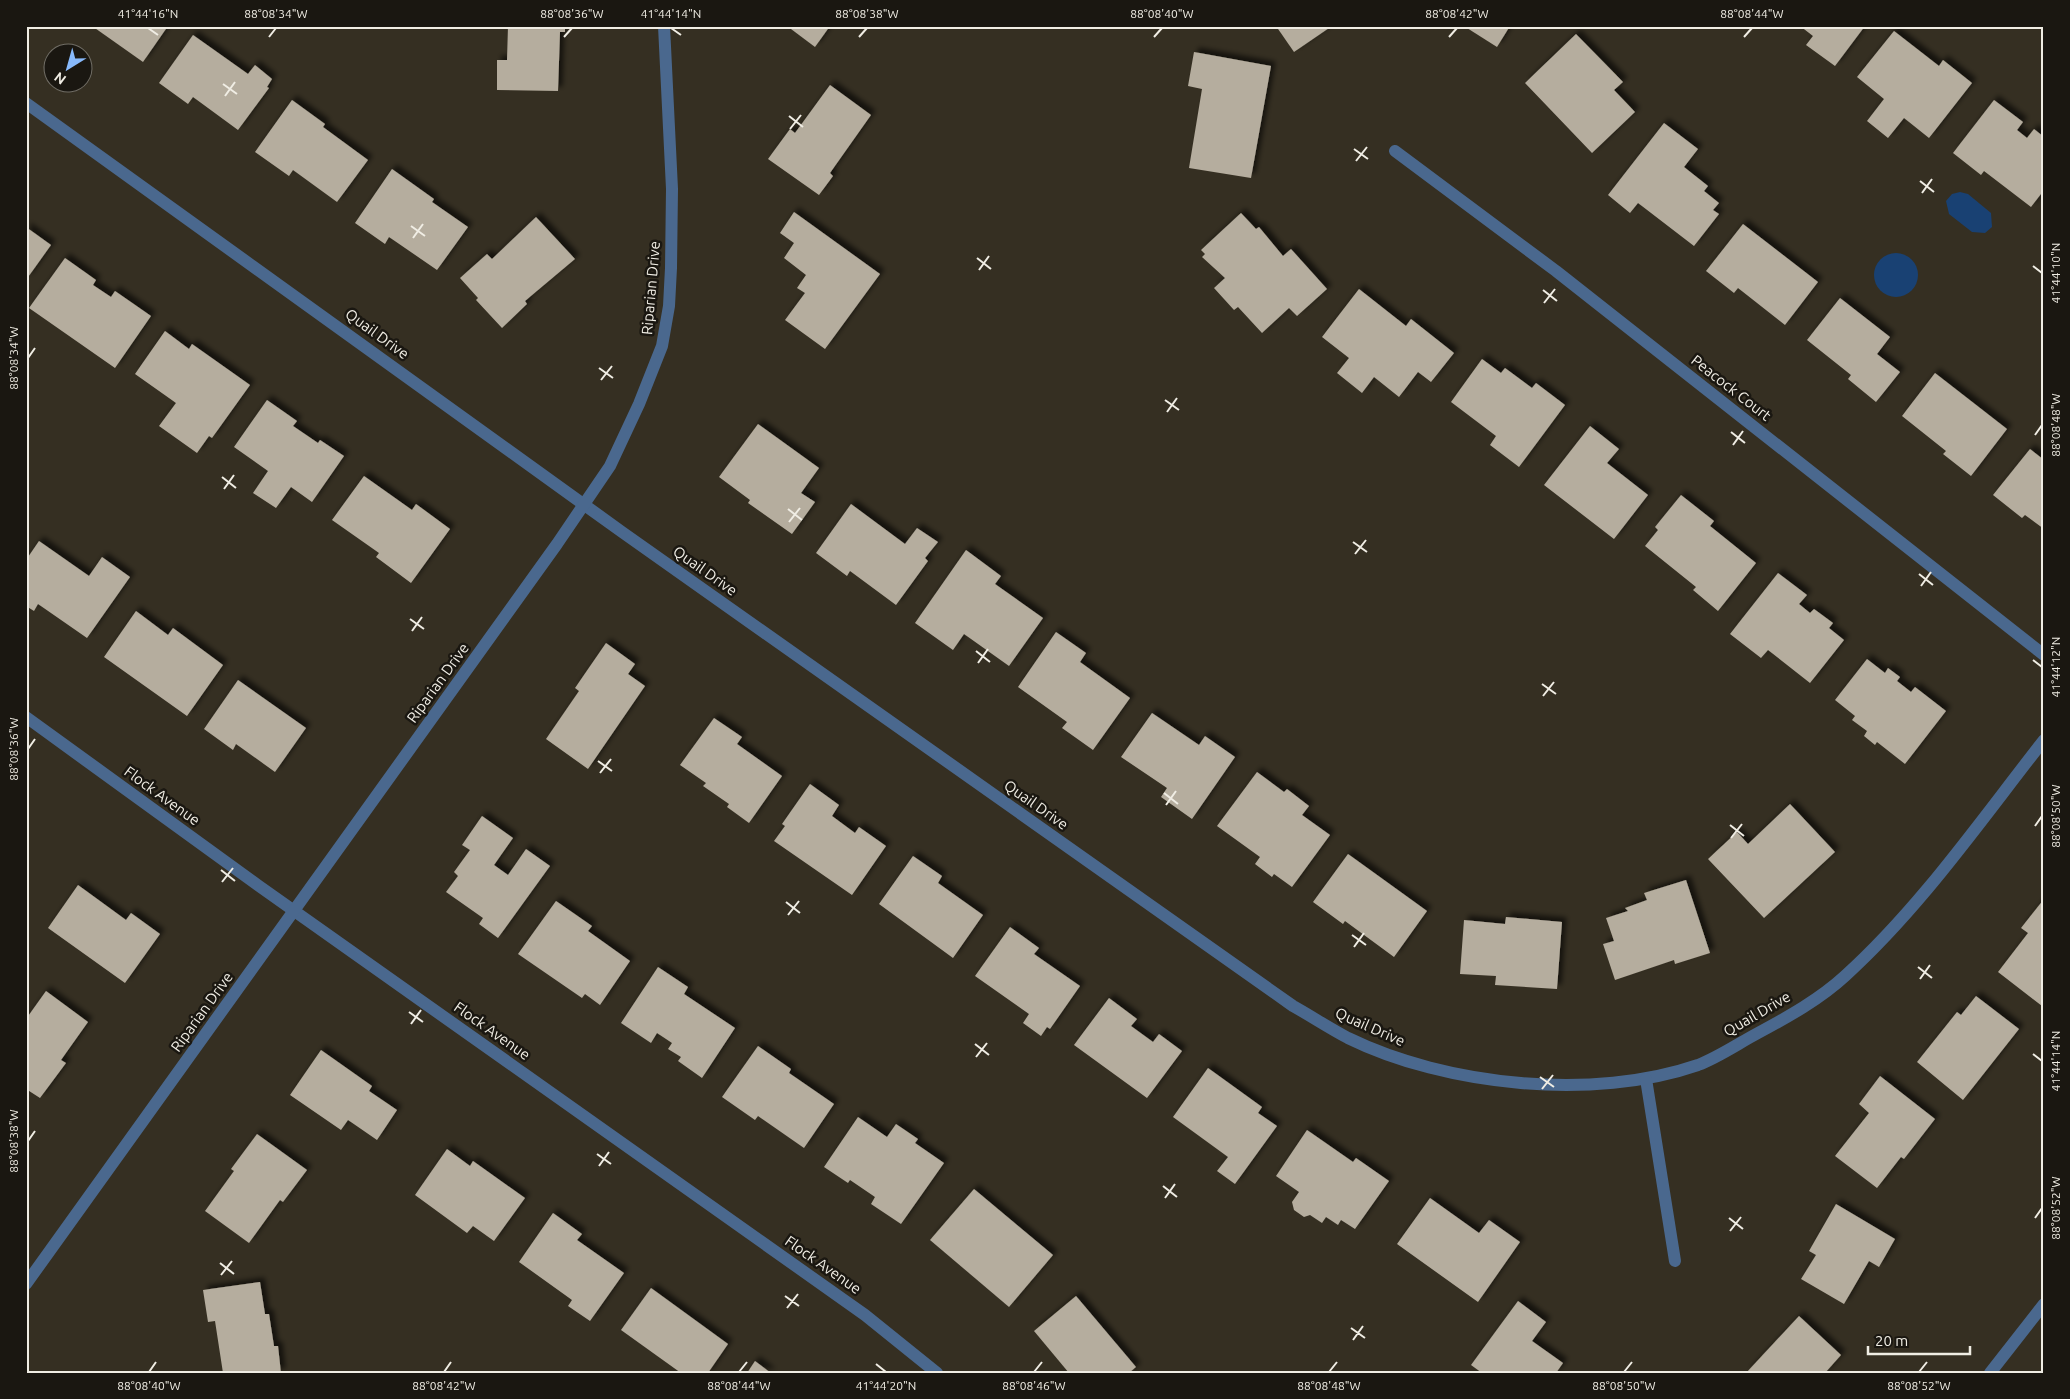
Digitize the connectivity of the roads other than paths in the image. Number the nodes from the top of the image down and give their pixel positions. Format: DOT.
graph roads {
  1 [pos="664,26"];
  2 [pos="26,103"];
  3 [pos="1395,151"];
  4 [pos="585,506"];
  5 [pos="2044,655"];
  6 [pos="26,717"];
  7 [pos="2044,740"];
  8 [pos="295,911"];
  9 [pos="1646,1079"];
  10 [pos="1675,1261"];
  11 [pos="26,1284"];
  12 [pos="2044,1304"];
  13 [pos="938,1373"];
  14 [pos="1990,1373"];
  1 -- 4 [label="street, Riparian Drive"];
  2 -- 4 [label="street, Quail Drive"];
  3 -- 5 [label="street, Peacock Court"];
  4 -- 8 [label="street, Riparian Drive"];
  4 -- 9 [label="street, Quail Drive"];
  6 -- 8 [label="street, Flock Avenue"];
  7 -- 9 [label="street, Quail Drive"];
  8 -- 11 [label="street, Riparian Drive"];
  8 -- 13 [label="street, Flock Avenue"];
  9 -- 10 [label="street"];
  12 -- 14 [label="street"];
}
